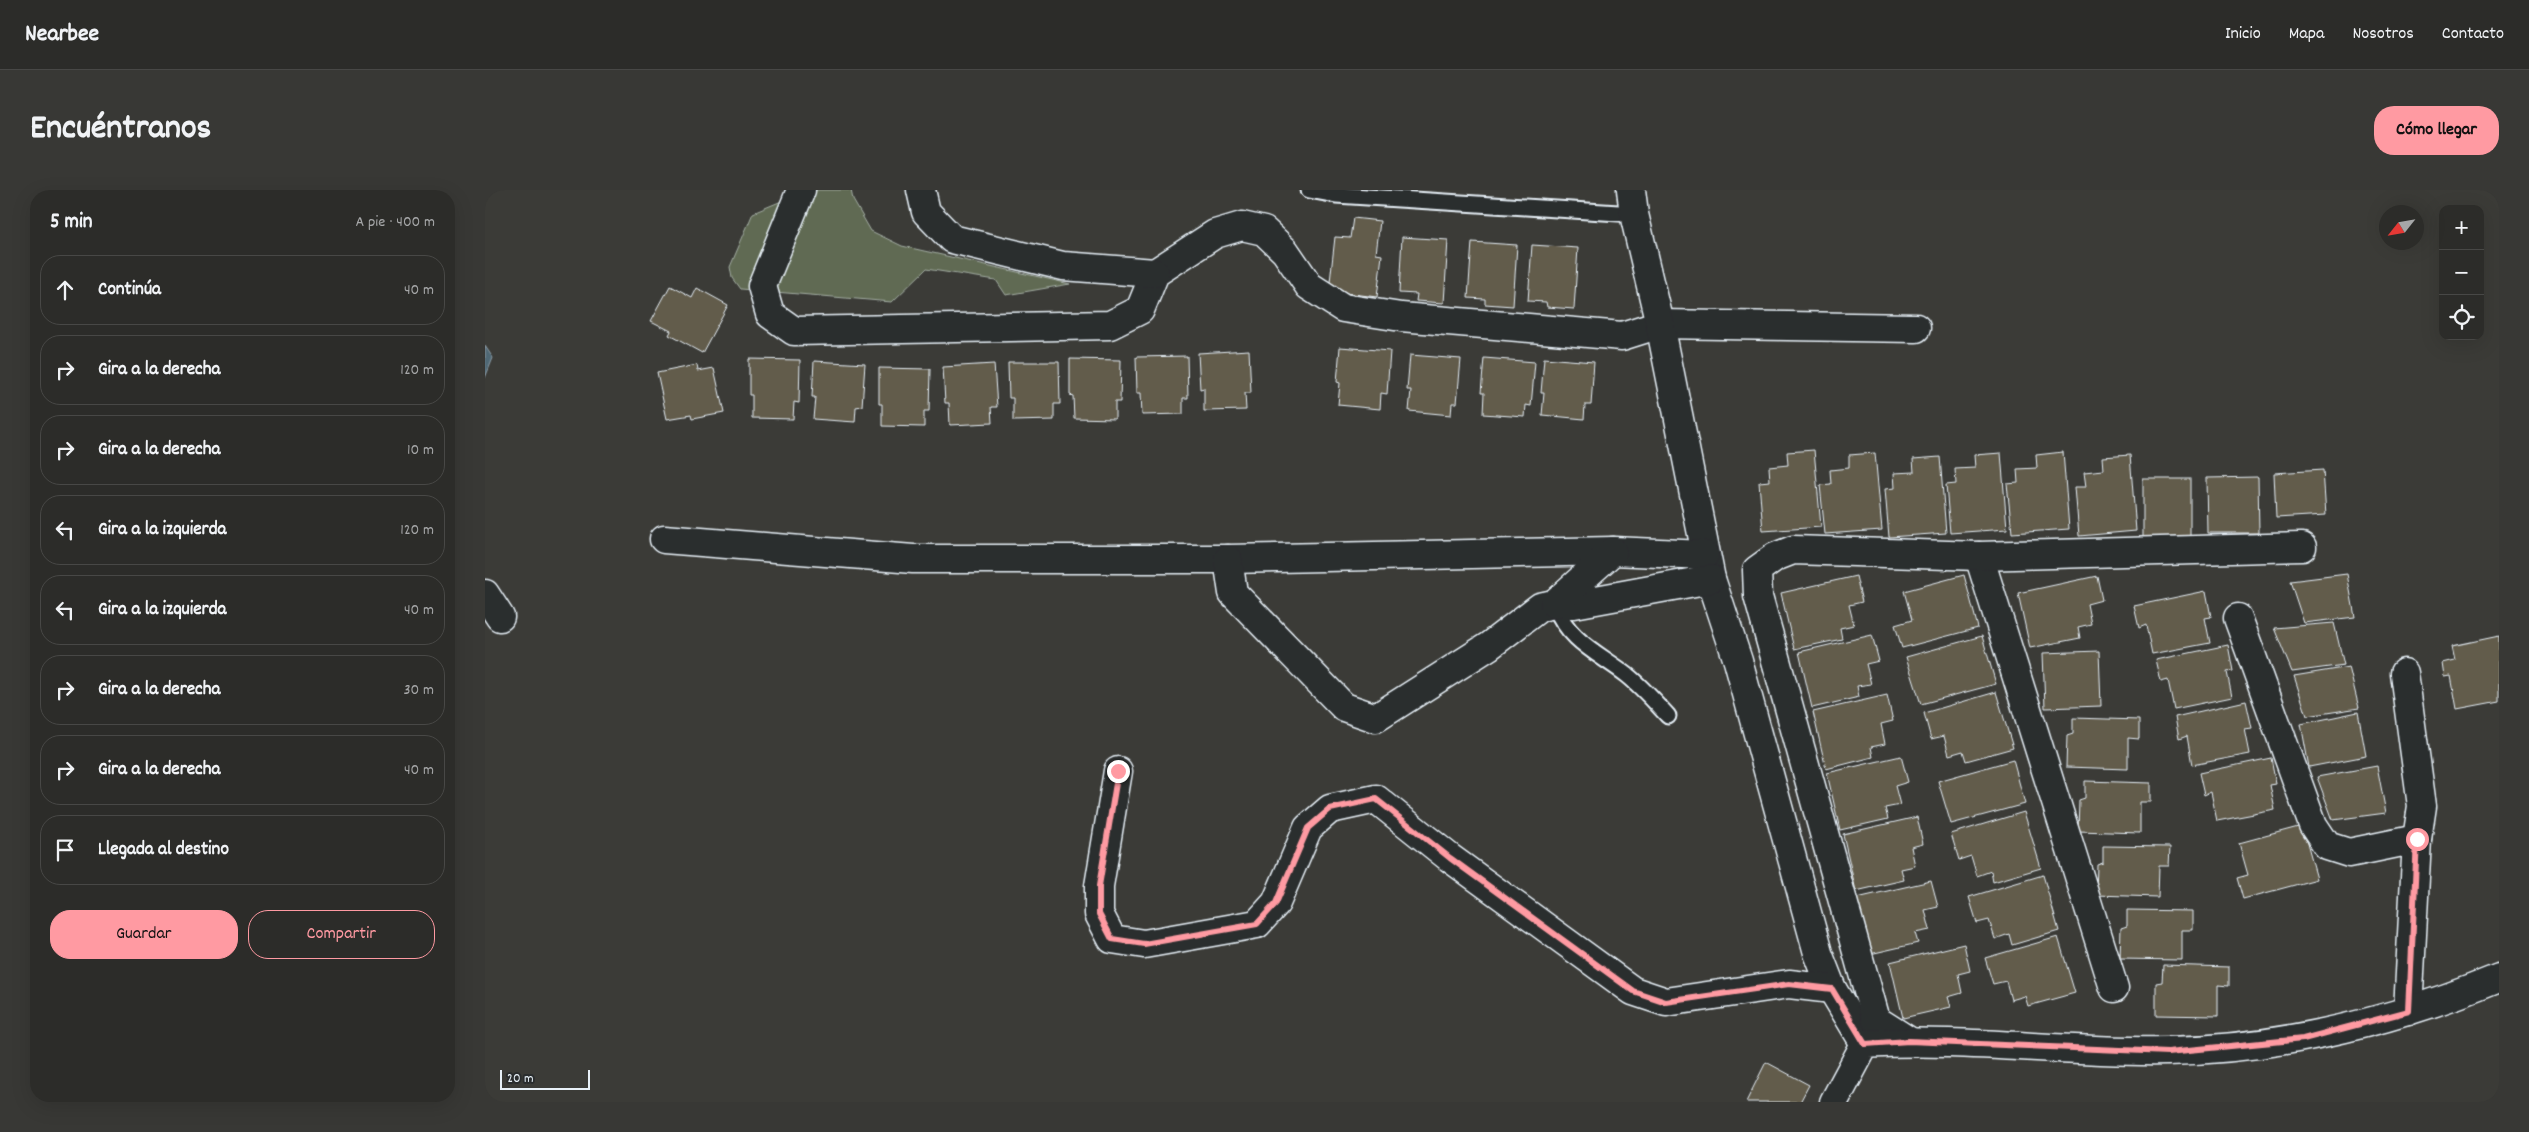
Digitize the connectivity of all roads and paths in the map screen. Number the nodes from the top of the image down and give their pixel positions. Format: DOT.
graph roads {
  1 [pos="801,190"];
  2 [pos="921,190"];
  3 [pos="1309,190"];
  4 [pos="1633,202"];
  5 [pos="1155,273"];
  6 [pos="1660,324"];
  7 [pos="1917,328"];
  8 [pos="664,539"];
  9 [pos="2302,548"];
  10 [pos="1613,550"];
  11 [pos="1979,556"];
  12 [pos="1228,559"];
  13 [pos="1708,567"];
  14 [pos="485,594"];
  15 [pos="1554,604"];
  16 [pos="500,617"];
  17 [pos="2238,618"];
  18 [pos="2404,673"];
  19 [pos="1667,716"];
  20 [pos="1118,771"];
  21 [pos="2417,839"];
  22 [pos="2499,978"];
  23 [pos="2114,988"];
  24 [pos="1832,989"];
  25 [pos="2409,1011"];
  26 [pos="1909,1041"];
  27 [pos="1865,1044"];
  28 [pos="1834,1102"];
  1 -- 5 [label="street"];
  2 -- 5 [label="street"];
  3 -- 4 [label="lane"];
  4 -- 6 [label="street"];
  5 -- 6 [label="street"];
  6 -- 7 [label="street"];
  6 -- 13 [label="street"];
  8 -- 12 [label="street"];
  9 -- 11 [label="street"];
  10 -- 12 [label="street"];
  10 -- 13 [label="street"];
  10 -- 15 [label="street"];
  11 -- 23 [label="street"];
  11 -- 26 [label="street"];
  12 -- 15 [label="street"];
  13 -- 15 [label="street"];
  13 -- 24 [label="street"];
  14 -- 16 [label="street"];
  15 -- 19 [label="lane"];
  17 -- 21 [label="street"];
  18 -- 21 [label="street"];
  20 -- 24 [label="street"];
  21 -- 25 [label="street"];
  22 -- 25 [label="street"];
  24 -- 27 [label="street"];
  25 -- 26 [label="street"];
  26 -- 27 [label="street"];
  27 -- 28 [label="street"];
}
